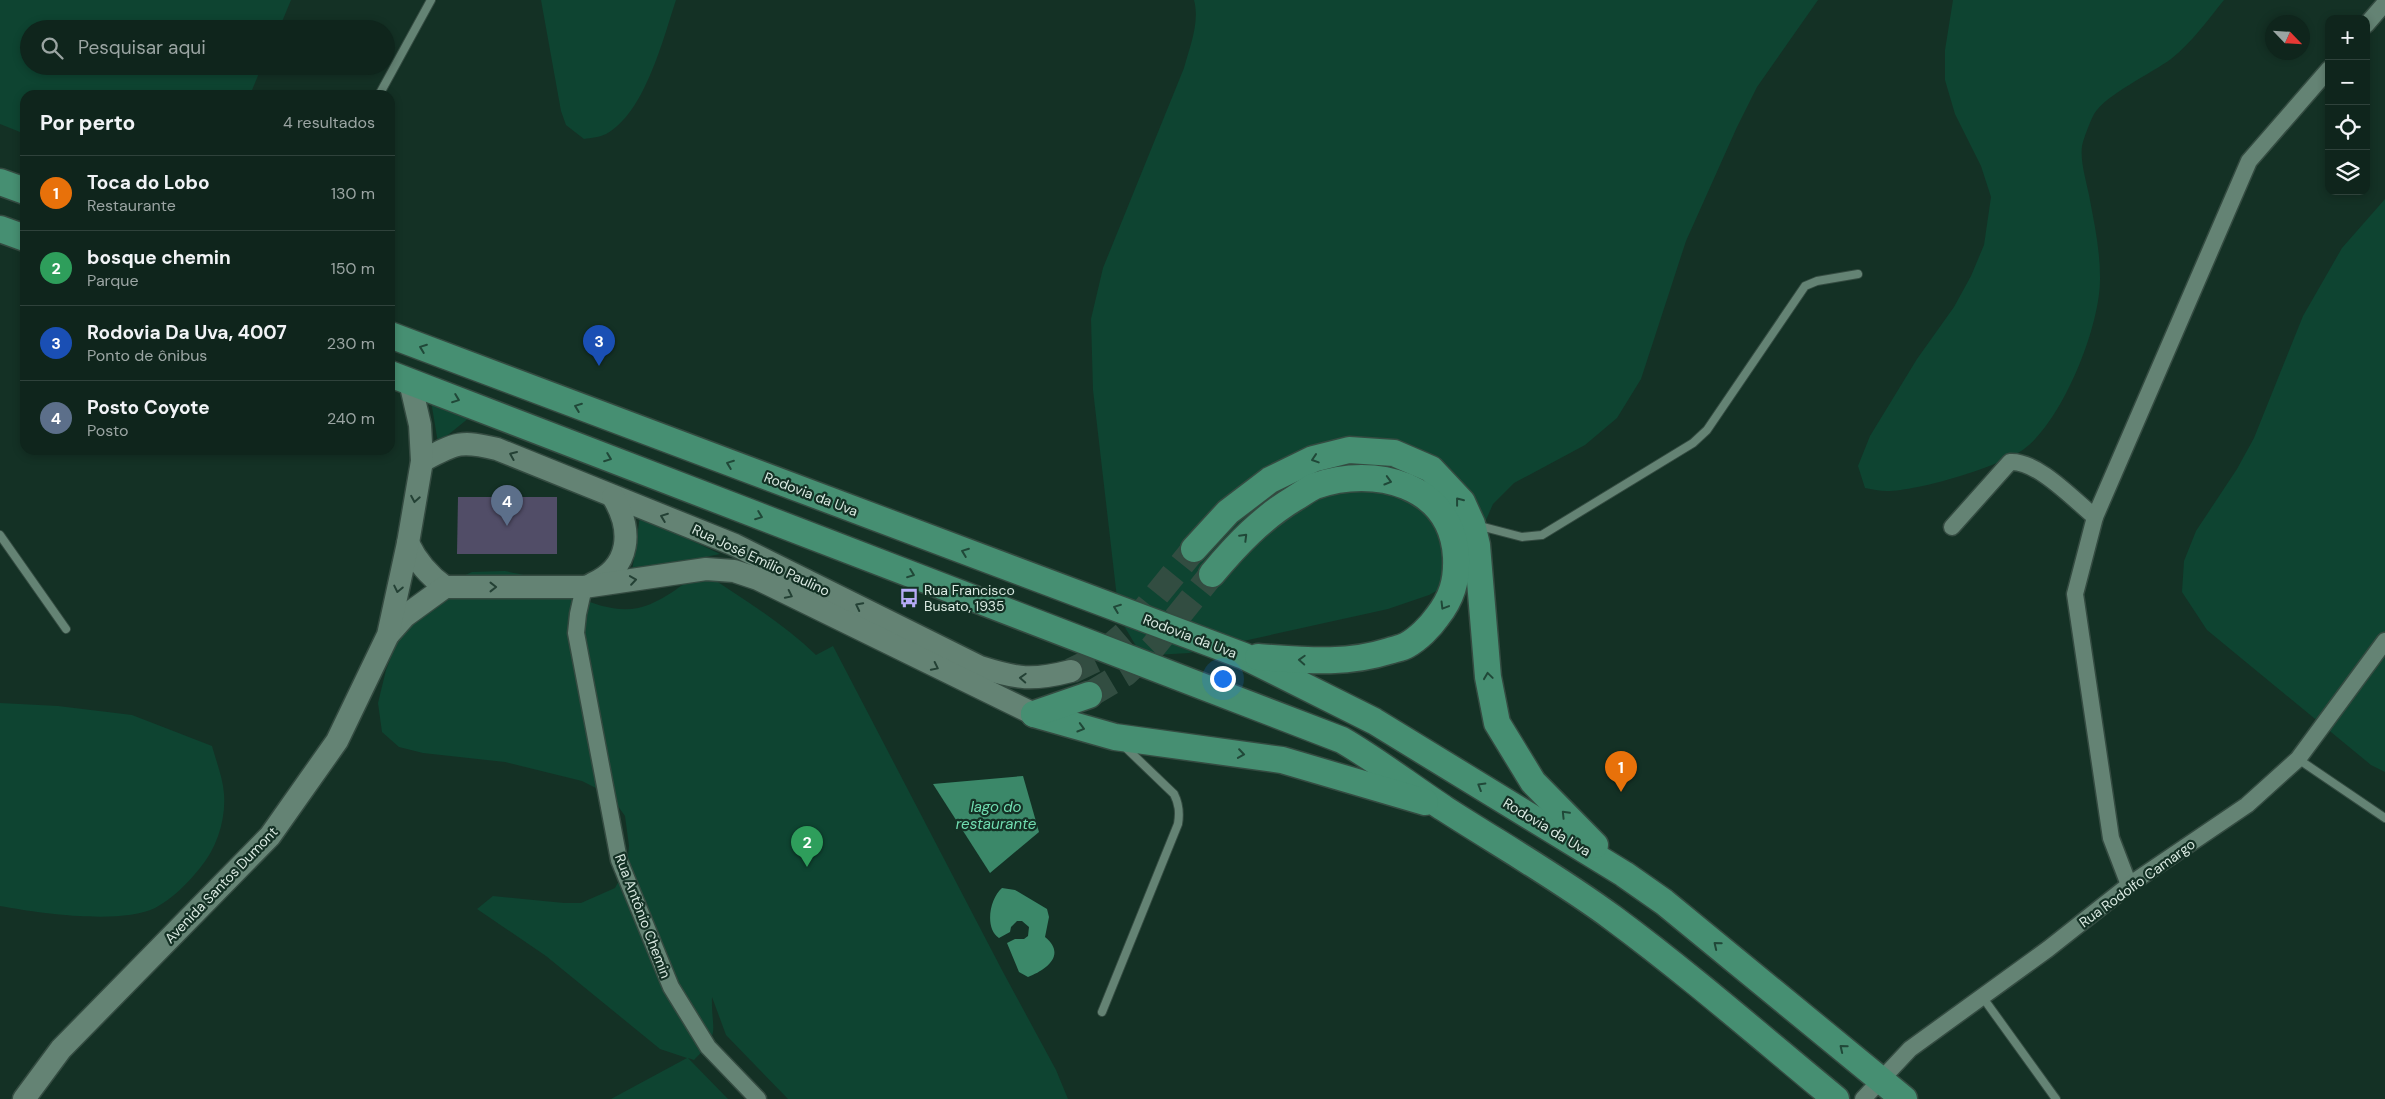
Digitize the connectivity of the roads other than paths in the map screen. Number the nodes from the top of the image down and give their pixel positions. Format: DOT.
graph roads {
  1 [pos="431,0"];
  2 [pos="2385,4"];
  3 [pos="2370,21"];
  4 [pos="395,66"];
  5 [pos="2325,74"];
  6 [pos="390,75"];
  7 [pos="382,90"];
  8 [pos="0,182"];
  9 [pos="20,189"];
  10 [pos="0,229"];
  11 [pos="20,236"];
  12 [pos="1858,274"];
  13 [pos="395,338"];
  14 [pos="400,378"];
  15 [pos="422,461"];
  16 [pos="613,497"];
  17 [pos="2094,516"];
  18 [pos="1472,524"];
  19 [pos="1952,527"];
  20 [pos="0,535"];
  21 [pos="408,543"];
  22 [pos="1194,549"];
  23 [pos="1212,574"];
  24 [pos="445,587"];
  25 [pos="584,587"];
  26 [pos="66,629"];
  27 [pos="388,635"];
  28 [pos="2385,641"];
  29 [pos="1244,656"];
  30 [pos="1071,671"];
  31 [pos="1090,695"];
  32 [pos="1034,714"];
  33 [pos="1114,737"];
  34 [pos="2298,759"];
  35 [pos="1444,808"];
  36 [pos="2385,818"];
  37 [pos="1624,874"];
  38 [pos="2129,885"];
  39 [pos="1981,995"];
  40 [pos="1102,1012"];
  41 [pos="1880,1079"];
  42 [pos="24,1099"];
  43 [pos="758,1099"];
  44 [pos="1836,1099"];
  45 [pos="1863,1099"];
  46 [pos="1904,1099"];
  47 [pos="2056,1099"];
  1 -- 4 [label="lane"];
  2 -- 3 [label="street"];
  5 -- 17 [label="street"];
  6 -- 7 [label="lane"];
  8 -- 9 [label="main road"];
  10 -- 11 [label="main road"];
  12 -- 18 [label="lane"];
  29 -- 13 [label="main road, Rodovia da Uva, one-way"];
  14 -- 15 [label="street, Avenida Santos Dumont"];
  14 -- 35 [label="main road, one-way"];
  16 -- 15 [label="street, Rua José Emílio Paulino, one-way"];
  15 -- 21 [label="street, Avenida Santos Dumont, one-way"];
  16 -- 25 [label="street"];
  30 -- 16 [label="street, Rua José Emílio Paulino, one-way"];
  17 -- 19 [label="street"];
  17 -- 38 [label="street"];
  18 -- 22 [label="main road, one-way"];
  37 -- 18 [label="main road, one-way"];
  20 -- 26 [label="lane"];
  21 -- 24 [label="street"];
  21 -- 27 [label="street, Avenida Santos Dumont, one-way"];
  23 -- 29 [label="main road, one-way"];
  24 -- 25 [label="street, Rua José Emílio Paulino, one-way"];
  24 -- 27 [label="street"];
  25 -- 32 [label="street, Rua José Emílio Paulino, one-way"];
  25 -- 43 [label="street, Rua Antônio Chemin"];
  27 -- 42 [label="street, Avenida Santos Dumont"];
  28 -- 34 [label="street, Rua Rodolfo Camargo"];
  37 -- 29 [label="main road, Rodovia da Uva, one-way"];
  31 -- 32 [label="main road"];
  32 -- 33 [label="main road, one-way"];
  33 -- 35 [label="main road, one-way"];
  33 -- 40 [label="lane"];
  34 -- 36 [label="lane"];
  34 -- 38 [label="street, Rua Rodolfo Camargo"];
  35 -- 44 [label="main road"];
  41 -- 37 [label="main road, Rodovia da Uva, one-way"];
  38 -- 39 [label="street, Rua Rodolfo Camargo"];
  39 -- 41 [label="street, Rua Rodolfo Camargo"];
  39 -- 47 [label="lane"];
  41 -- 45 [label="street, Rua Rodolfo Camargo"];
  41 -- 46 [label="main road, Rodovia da Uva"];
}
